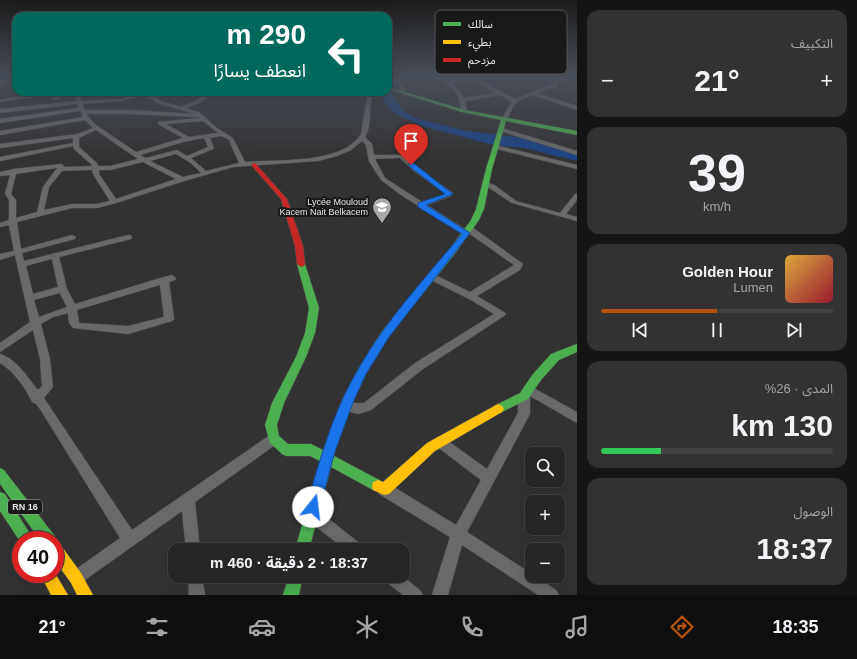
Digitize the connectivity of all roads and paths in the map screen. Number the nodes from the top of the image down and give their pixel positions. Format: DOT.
graph roads {
  1 [pos="80,104"];
  2 [pos="104,104"];
  3 [pos="166,104"];
  4 [pos="193,104"];
  5 [pos="367,104"];
  6 [pos="437,104"];
  7 [pos="464,104"];
  8 [pos="513,104"];
  9 [pos="567,104"];
  10 [pos="46,105"];
  11 [pos="182,108"];
  12 [pos="577,108"];
  13 [pos="82,109"];
  14 [pos="0,111"];
  15 [pos="464,111"];
  16 [pos="41,115"];
  17 [pos="202,118"];
  18 [pos="504,120"];
  19 [pos="0,121"];
  20 [pos="96,128"];
  21 [pos="0,133"];
  22 [pos="501,133"];
  23 [pos="577,133"];
  24 [pos="223,134"];
  25 [pos="78,136"];
  26 [pos="206,136"];
  27 [pos="362,138"];
  28 [pos="40,139"];
  29 [pos="188,139"];
  30 [pos="75,144"];
  31 [pos="0,146"];
  32 [pos="495,146"];
  33 [pos="37,152"];
  34 [pos="577,152"];
  35 [pos="136,154"];
  36 [pos="371,157"];
  37 [pos="0,158"];
  38 [pos="186,158"];
  39 [pos="145,160"];
  40 [pos="243,164"];
  41 [pos="254,164"];
  42 [pos="95,166"];
  43 [pos="577,167"];
  44 [pos="60,169"];
  45 [pos="14,171"];
  46 [pos="205,172"];
  47 [pos="0,174"];
  48 [pos="183,179"];
  49 [pos="485,183"];
  50 [pos="0,189"];
  51 [pos="9,190"];
  52 [pos="577,195"];
  53 [pos="0,199"];
  54 [pos="114,202"];
  55 [pos="421,205"];
  56 [pos="40,213"];
  57 [pos="562,215"];
  58 [pos="577,219"];
  59 [pos="12,220"];
  60 [pos="0,225"];
  61 [pos="468,231"];
  62 [pos="72,237"];
  63 [pos="128,237"];
  64 [pos="17,252"];
  65 [pos="55,256"];
  66 [pos="0,257"];
  67 [pos="20,265"];
  68 [pos="432,277"];
  69 [pos="63,288"];
  70 [pos="470,296"];
  71 [pos="30,298"];
  72 [pos="72,307"];
  73 [pos="35,323"];
  74 [pos="0,348"];
  75 [pos="577,348"];
  76 [pos="2,361"];
  77 [pos="526,393"];
  78 [pos="36,399"];
  79 [pos="346,407"];
  80 [pos="577,418"];
  81 [pos="274,439"];
  82 [pos="440,442"];
  83 [pos="327,460"];
  84 [pos="0,474"];
  85 [pos="489,478"];
  86 [pos="384,489"];
  87 [pos="0,499"];
  88 [pos="188,499"];
  89 [pos="311,514"];
  90 [pos="22,531"];
  91 [pos="42,531"];
  92 [pos="458,534"];
  93 [pos="129,539"];
  94 [pos="192,543"];
  95 [pos="304,543"];
  96 [pos="348,543"];
  97 [pos="64,561"];
  98 [pos="76,578"];
  99 [pos="53,583"];
  100 [pos="196,583"];
  101 [pos="294,583"];
  102 [pos="399,583"];
  103 [pos="60,595"];
  104 [pos="85,595"];
  105 [pos="197,595"];
  106 [pos="291,595"];
  107 [pos="415,595"];
  108 [pos="440,595"];
  109 [pos="551,595"];
  1 -- 13 [label="street"];
  2 -- 13 [label="street"];
  3 -- 11 [label="street"];
  4 -- 11 [label="street"];
  5 -- 27 [label="street"];
  6 -- 15 [label="street"];
  7 -- 15 [label="street"];
  8 -- 18 [label="street"];
  9 -- 12 [label="street"];
  10 -- 13 [label="street"];
  10 -- 14 [label="street"];
  10 -- 16 [label="street"];
  11 -- 17 [label="street"];
  13 -- 16 [label="street"];
  13 -- 17 [label="street"];
  13 -- 20 [label="street"];
  13 -- 21 [label="street"];
  15 -- 18 [label="street"];
  16 -- 19 [label="street"];
  17 -- 24 [label="street"];
  17 -- 29 [label="street"];
  18 -- 22 [label="street"];
  18 -- 23 [label="street"];
  20 -- 25 [label="street"];
  20 -- 35 [label="street"];
  22 -- 32 [label="street"];
  22 -- 34 [label="street"];
  24 -- 26 [label="street"];
  24 -- 40 [label="street"];
  25 -- 28 [label="street"];
  25 -- 30 [label="street"];
  26 -- 29 [label="street"];
  26 -- 38 [label="street"];
  27 -- 36 [label="street"];
  27 -- 41 [label="street"];
  28 -- 31 [label="street"];
  28 -- 33 [label="street"];
  29 -- 35 [label="street"];
  30 -- 33 [label="street"];
  30 -- 42 [label="street"];
  32 -- 43 [label="street"];
  32 -- 49 [label="street"];
  33 -- 37 [label="street"];
  35 -- 39 [label="street"];
  36 -- 55 [label="street"];
  36 -- 55 [label="street"];
  38 -- 39 [label="street"];
  38 -- 46 [label="street"];
  39 -- 42 [label="street"];
  39 -- 48 [label="street"];
  40 -- 41 [label="street"];
  40 -- 46 [label="street"];
  41 -- 81 [label="street"];
  42 -- 44 [label="street"];
  42 -- 54 [label="street"];
  44 -- 45 [label="street"];
  44 -- 56 [label="street"];
  45 -- 47 [label="street"];
  45 -- 51 [label="street"];
  46 -- 48 [label="street"];
  48 -- 54 [label="street"];
  49 -- 57 [label="street"];
  49 -- 61 [label="street"];
  50 -- 51 [label="street"];
  51 -- 53 [label="street"];
  51 -- 59 [label="street"];
  52 -- 57 [label="street"];
  54 -- 56 [label="street"];
  55 -- 61 [label="street"];
  56 -- 59 [label="street"];
  57 -- 58 [label="street"];
  59 -- 60 [label="street"];
  59 -- 64 [label="street"];
  61 -- 68 [label="street"];
  61 -- 70 [label="street"];
  62 -- 64 [label="street"];
  63 -- 65 [label="street"];
  64 -- 66 [label="street"];
  64 -- 67 [label="street"];
  65 -- 67 [label="street"];
  65 -- 69 [label="street"];
  67 -- 71 [label="street"];
  68 -- 70 [label="street"];
  68 -- 79 [label="street"];
  69 -- 71 [label="street"];
  69 -- 72 [label="street"];
  70 -- 79 [label="street"];
  71 -- 73 [label="street"];
  72 -- 72 [label="street"];
  72 -- 73 [label="street"];
  73 -- 74 [label="street"];
  73 -- 78 [label="street"];
  75 -- 77 [label="street"];
  76 -- 78 [label="street"];
  77 -- 80 [label="street"];
  77 -- 82 [label="street"];
  77 -- 85 [label="street"];
  78 -- 93 [label="street"];
  79 -- 83 [label="street"];
  81 -- 83 [label="street"];
  81 -- 88 [label="street"];
  82 -- 85 [label="street"];
  82 -- 86 [label="street"];
  83 -- 86 [label="street"];
  83 -- 89 [label="street"];
  84 -- 91 [label="street, RN 16"];
  85 -- 92 [label="street"];
  86 -- 92 [label="street"];
  87 -- 90 [label="street, RN 16"];
  88 -- 93 [label="street"];
  88 -- 94 [label="street"];
  89 -- 95 [label="street"];
  89 -- 96 [label="street"];
  92 -- 108 [label="street"];
  92 -- 109 [label="street"];
  93 -- 98 [label="street"];
  97 -- 98 [label="street"];
  98 -- 104 [label="street"];
  99 -- 103 [label="street"];
  100 -- 105 [label="street"];
  101 -- 106 [label="street"];
  102 -- 107 [label="street"];
}
